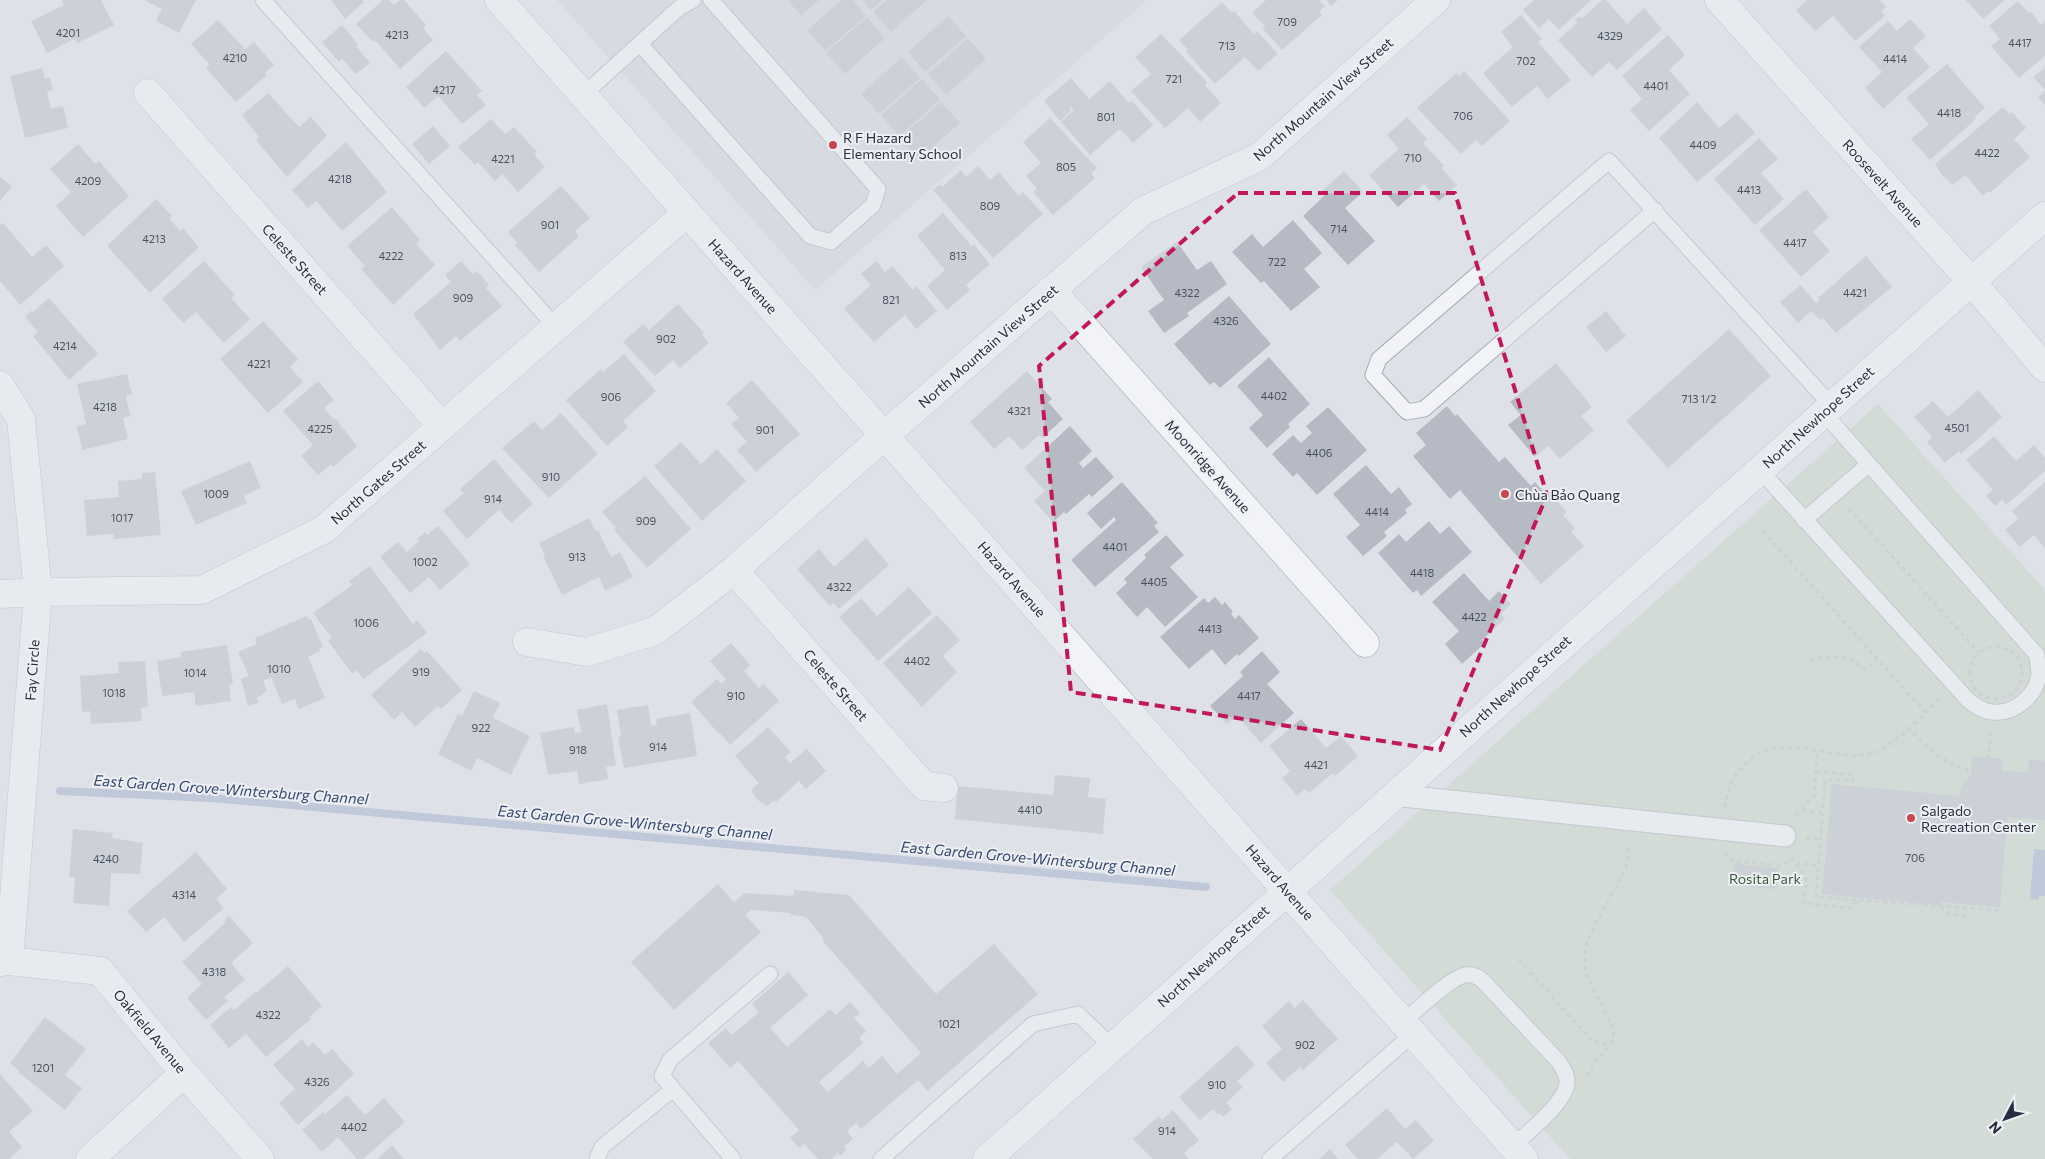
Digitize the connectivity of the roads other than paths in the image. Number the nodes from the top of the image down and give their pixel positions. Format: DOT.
graph roads {
  1 [pos="263,0"];
  2 [pos="499,0"];
  3 [pos="693,0"];
  4 [pos="711,0"];
  5 [pos="1436,0"];
  6 [pos="1719,0"];
  7 [pos="640,44"];
  8 [pos="148,93"];
  9 [pos="583,95"];
  10 [pos="1655,210"];
  11 [pos="687,213"];
  12 [pos="2045,216"];
  13 [pos="1971,281"];
  14 [pos="1051,290"];
  15 [pos="556,327"];
  16 [pos="2045,368"];
  17 [pos="0,385"];
  18 [pos="1827,409"];
  19 [pos="442,426"];
  20 [pos="885,435"];
  21 [pos="1869,464"];
  22 [pos="1759,469"];
  23 [pos="1804,520"];
  24 [pos="734,570"];
  25 [pos="38,592"];
  26 [pos="0,594"];
  27 [pos="526,642"];
  28 [pos="1365,643"];
  29 [pos="2042,676"];
  30 [pos="944,788"];
  31 [pos="1393,795"];
  32 [pos="1795,837"];
  33 [pos="1287,890"];
  34 [pos="5,961"];
  35 [pos="770,974"];
  36 [pos="1408,1028"];
  37 [pos="1112,1047"];
  38 [pos="184,1074"];
  39 [pos="673,1089"];
  40 [pos="1518,1153"];
  41 [pos="90,1159"];
  42 [pos="260,1159"];
  43 [pos="597,1159"];
  44 [pos="733,1159"];
  45 [pos="881,1159"];
  46 [pos="987,1159"];
  47 [pos="1270,1159"];
  1 -- 15 [label="lane"];
  2 -- 9 [label="street, Hazard Avenue"];
  3 -- 7 [label="lane"];
  4 -- 7 [label="lane"];
  5 -- 14 [label="street, North Mountain View Street"];
  6 -- 13 [label="street, Roosevelt Avenue"];
  7 -- 9 [label="lane"];
  8 -- 19 [label="street, Celeste Street"];
  9 -- 11 [label="street, Hazard Avenue"];
  10 -- 10 [label="lane"];
  10 -- 18 [label="lane"];
  11 -- 15 [label="street, North Gates Street"];
  11 -- 20 [label="street, Hazard Avenue"];
  12 -- 13 [label="street, North Newhope Street"];
  13 -- 16 [label="street, Roosevelt Avenue"];
  13 -- 18 [label="street, North Newhope Street"];
  14 -- 20 [label="street, North Mountain View Street"];
  14 -- 28 [label="street, Moonridge Avenue"];
  15 -- 19 [label="street, North Gates Street"];
  17 -- 25 [label="street, Fay Circle"];
  18 -- 21 [label="lane"];
  18 -- 22 [label="street, North Newhope Street"];
  19 -- 25 [label="street, North Gates Street"];
  20 -- 24 [label="street, North Mountain View Street"];
  20 -- 33 [label="street, Hazard Avenue"];
  21 -- 23 [label="lane"];
  21 -- 29 [label="lane"];
  22 -- 23 [label="lane"];
  22 -- 31 [label="street, North Newhope Street"];
  23 -- 29 [label="lane"];
  24 -- 27 [label="street, North Mountain View Street"];
  24 -- 30 [label="street, Celeste Street"];
  25 -- 26 [label="street, North Gates Street"];
  25 -- 34 [label="street, Fay Circle"];
  31 -- 32 [label="street"];
  31 -- 33 [label="street, North Newhope Street"];
  33 -- 36 [label="street, Hazard Avenue"];
  33 -- 37 [label="street, North Newhope Street"];
  34 -- 38 [label="street, Oakfield Avenue"];
  35 -- 39 [label="lane"];
  36 -- 40 [label="street, Hazard Avenue"];
  36 -- 40 [label="lane"];
  36 -- 47 [label="lane"];
  37 -- 45 [label="lane"];
  37 -- 46 [label="street, North Newhope Street"];
  38 -- 41 [label="street"];
  38 -- 42 [label="street, Oakfield Avenue"];
  39 -- 43 [label="lane"];
  39 -- 44 [label="lane"];
}
